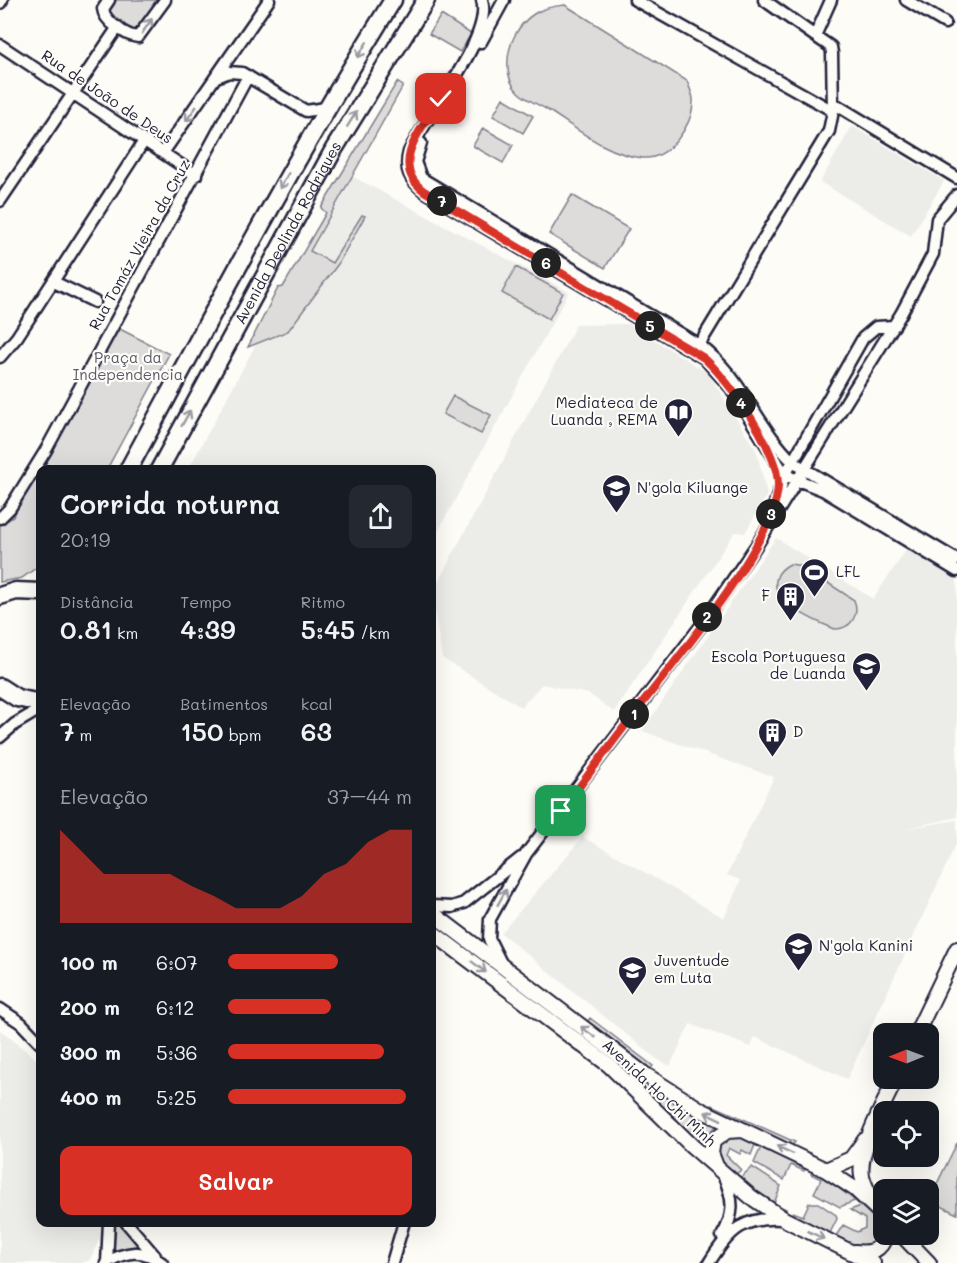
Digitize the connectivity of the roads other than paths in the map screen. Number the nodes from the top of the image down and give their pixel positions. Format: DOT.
graph roads {
  1 [pos="109,0"];
  2 [pos="165,0"];
  3 [pos="269,0"];
  4 [pos="393,0"];
  5 [pos="426,0"];
  6 [pos="432,0"];
  7 [pos="482,0"];
  8 [pos="504,0"];
  9 [pos="635,0"];
  10 [pos="764,0"];
  11 [pos="831,0"];
  12 [pos="906,0"];
  13 [pos="945,23"];
  14 [pos="410,25"];
  15 [pos="118,27"];
  16 [pos="815,36"];
  17 [pos="241,44"];
  18 [pos="0,45"];
  19 [pos="245,74"];
  20 [pos="218,76"];
  21 [pos="74,93"];
  22 [pos="833,107"];
  23 [pos="326,108"];
  24 [pos="306,111"];
  25 [pos="313,130"];
  26 [pos="144,141"];
  27 [pos="164,153"];
  28 [pos="196,175"];
  29 [pos="957,178"];
  30 [pos="957,195"];
  31 [pos="0,201"];
  32 [pos="54,282"];
  33 [pos="95,302"];
  34 [pos="894,326"];
  35 [pos="699,345"];
  36 [pos="0,357"];
  37 [pos="771,453"];
  38 [pos="793,462"];
  39 [pos="37,465"];
  40 [pos="131,465"];
  41 [pos="162,465"];
  42 [pos="36,466"];
  43 [pos="804,470"];
  44 [pos="785,475"];
  45 [pos="797,481"];
  46 [pos="776,502"];
  47 [pos="0,518"];
  48 [pos="758,543"];
  49 [pos="957,560"];
  50 [pos="957,571"];
  51 [pos="36,581"];
  52 [pos="5,592"];
  53 [pos="36,592"];
  54 [pos="0,687"];
  55 [pos="36,702"];
  56 [pos="36,712"];
  57 [pos="0,737"];
  58 [pos="526,854"];
  59 [pos="436,906"];
  60 [pos="436,916"];
  61 [pos="436,935"];
  62 [pos="957,949"];
  63 [pos="505,969"];
  64 [pos="0,1009"];
  65 [pos="21,1023"];
  66 [pos="921,1023"];
  67 [pos="36,1028"];
  68 [pos="36,1039"];
  69 [pos="891,1089"];
  70 [pos="744,1131"];
  71 [pos="872,1131"];
  72 [pos="826,1170"];
  73 [pos="721,1172"];
  74 [pos="873,1199"];
  75 [pos="873,1206"];
  76 [pos="784,1219"];
  77 [pos="110,1227"];
  78 [pos="130,1227"];
  79 [pos="403,1227"];
  80 [pos="881,1245"];
  81 [pos="912,1245"];
  82 [pos="847,1250"];
  83 [pos="711,1260"];
  84 [pos="161,1262"];
  85 [pos="107,1263"];
  86 [pos="392,1263"];
  87 [pos="873,1263"];
  88 [pos="929,1263"];
  1 -- 15 [label="street"];
  15 -- 2 [label="street, one-way"];
  3 -- 17 [label="street"];
  4 -- 23 [label="highway, Avenida Deolinda Rodrigues, one-way"];
  5 -- 14 [label="highway, Avenida Deolinda Rodrigues"];
  6 -- 14 [label="street"];
  7 -- 37 [label="street"];
  8 -- 35 [label="street"];
  9 -- 22 [label="street"];
  10 -- 16 [label="street"];
  11 -- 16 [label="street"];
  12 -- 13 [label="street"];
  41 -- 14 [label="highway, Avenida Deolinda Rodrigues, one-way"];
  15 -- 21 [label="street"];
  16 -- 22 [label="street"];
  17 -- 19 [label="street"];
  17 -- 20 [label="street"];
  18 -- 21 [label="street, Rua de João de Deus"];
  19 -- 20 [label="street"];
  19 -- 24 [label="street"];
  19 -- 28 [label="street, Rua Tomáz Vieira da Cruz"];
  20 -- 27 [label="street, one-way"];
  21 -- 26 [label="street, Rua de João de Deus"];
  21 -- 31 [label="street"];
  22 -- 29 [label="street"];
  22 -- 35 [label="street"];
  23 -- 24 [label="street"];
  23 -- 25 [label="highway, Avenida Deolinda Rodrigues"];
  24 -- 25 [label="street"];
  25 -- 40 [label="highway, Avenida Deolinda Rodrigues, one-way"];
  26 -- 27 [label="street, Rua de João de Deus"];
  26 -- 32 [label="street"];
  27 -- 28 [label="street, Rua de João de Deus"];
  28 -- 39 [label="street, Rua Tomáz Vieira da Cruz"];
  30 -- 34 [label="street"];
  32 -- 33 [label="street"];
  32 -- 36 [label="street"];
  34 -- 38 [label="street"];
  34 -- 43 [label="street"];
  35 -- 38 [label="street"];
  37 -- 44 [label="street"];
  37 -- 46 [label="street"];
  38 -- 43 [label="street"];
  38 -- 44 [label="street"];
  42 -- 47 [label="street, Rua Tomáz Vieira da Cruz"];
  43 -- 45 [label="street"];
  43 -- 49 [label="street"];
  44 -- 45 [label="street"];
  44 -- 46 [label="street"];
  45 -- 48 [label="street"];
  45 -- 50 [label="street"];
  46 -- 48 [label="street"];
  48 -- 58 [label="street"];
  51 -- 52 [label="highway"];
  52 -- 53 [label="highway"];
  54 -- 55 [label="highway"];
  56 -- 57 [label="street"];
  58 -- 59 [label="street"];
  63 -- 58 [label="street, one-way"];
  60 -- 63 [label="main road, Avenida Ho Chi Minh"];
  61 -- 73 [label="main road, Avenida Ho Chi Minh, one-way"];
  62 -- 66 [label="main road"];
  70 -- 63 [label="main road, Avenida Ho Chi Minh, one-way"];
  64 -- 65 [label="street"];
  65 -- 67 [label="street"];
  65 -- 68 [label="street"];
  69 -- 71 [label="main road"];
  72 -- 70 [label="main road, Avenida Ho Chi Minh, one-way"];
  70 -- 73 [label="main road"];
  71 -- 72 [label="main road"];
  71 -- 74 [label="main road"];
  72 -- 75 [label="main road, Avenida Ho Chi Minh"];
  73 -- 76 [label="main road, Avenida Ho Chi Minh"];
  73 -- 83 [label="street"];
  76 -- 82 [label="main road, Avenida Ho Chi Minh, one-way"];
  76 -- 83 [label="street"];
  77 -- 85 [label="street"];
  78 -- 84 [label="street"];
  79 -- 86 [label="street"];
  80 -- 82 [label="main road"];
  81 -- 88 [label="main road"];
  82 -- 87 [label="main road, Avenida Ho Chi Minh"];
  84 -- 85 [label="street"];
}
